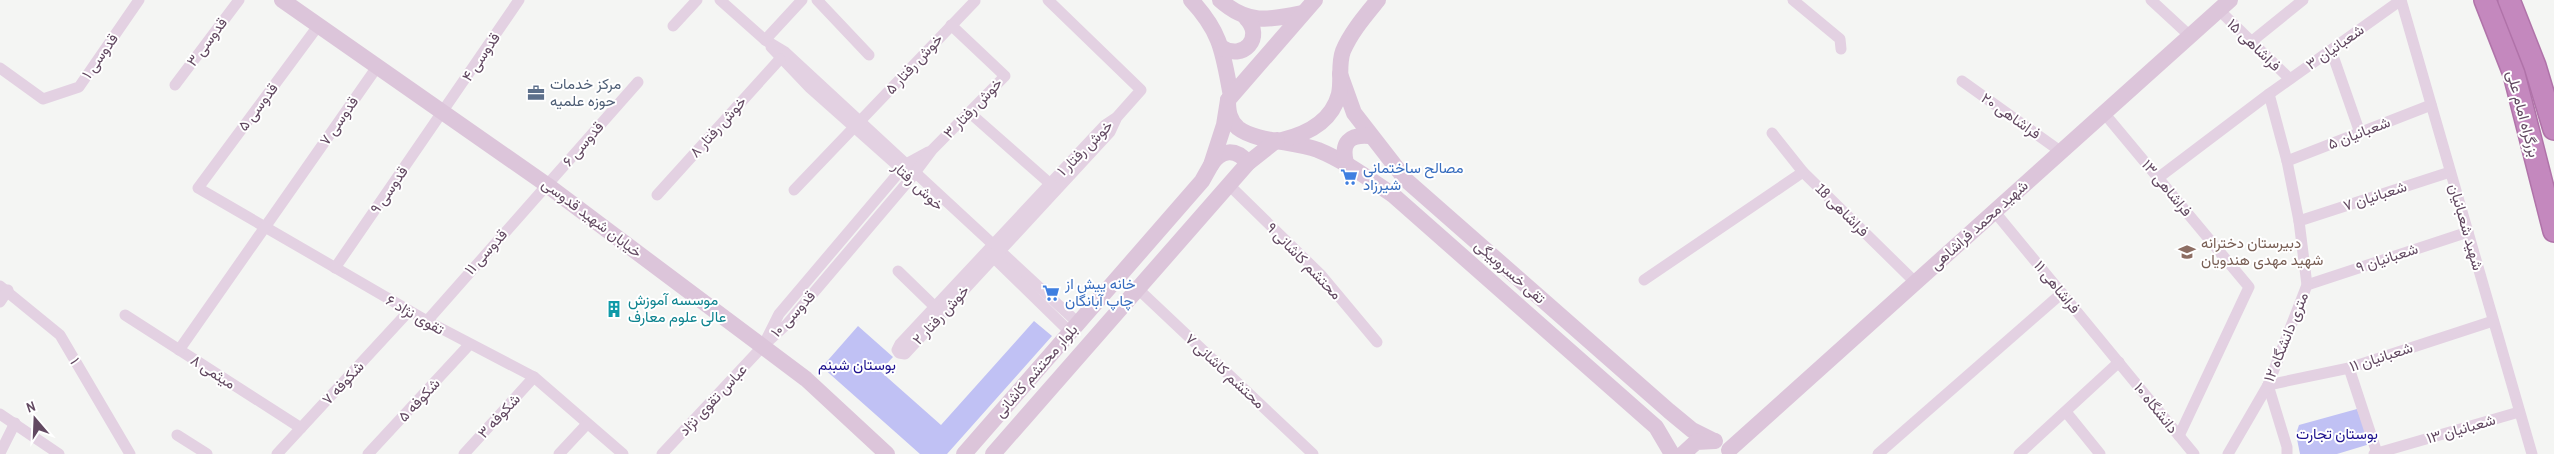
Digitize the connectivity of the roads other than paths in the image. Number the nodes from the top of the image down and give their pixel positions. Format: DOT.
graph roads {
  1 [pos="139,0"];
  2 [pos="240,0"];
  3 [pos="282,0"];
  4 [pos="519,0"];
  5 [pos="697,0"];
  6 [pos="720,0"];
  7 [pos="802,0"];
  8 [pos="817,0"];
  9 [pos="1048,0"];
  10 [pos="1191,0"];
  11 [pos="1220,0"];
  12 [pos="1315,0"];
  13 [pos="1378,0"];
  14 [pos="1793,0"];
  15 [pos="2151,0"];
  16 [pos="2303,0"];
  17 [pos="2401,0"];
  18 [pos="2484,0"];
  19 [pos="2509,0"];
  20 [pos="975,1"];
  21 [pos="2224,5"];
  22 [pos="1303,14"];
  23 [pos="1246,18"];
  24 [pos="951,25"];
  25 [pos="318,26"];
  26 [pos="673,26"];
  27 [pos="2190,36"];
  28 [pos="765,40"];
  29 [pos="2251,42"];
  30 [pos="1221,47"];
  31 [pos="1841,49"];
  32 [pos="2331,50"];
  33 [pos="870,55"];
  34 [pos="780,59"];
  35 [pos="377,67"];
  36 [pos="0,68"];
  37 [pos="1340,74"];
  38 [pos="2290,79"];
  39 [pos="1962,81"];
  40 [pos="638,82"];
  41 [pos="175,85"];
  42 [pos="2270,94"];
  43 [pos="1229,98"];
  44 [pos="2431,106"];
  45 [pos="443,113"];
  46 [pos="970,113"];
  47 [pos="2104,113"];
  48 [pos="857,124"];
  49 [pos="2554,129"];
  50 [pos="1772,133"];
  51 [pos="2360,133"];
  52 [pos="1370,136"];
  53 [pos="1280,140"];
  54 [pos="932,150"];
  55 [pos="2060,151"];
  56 [pos="2288,162"];
  57 [pos="1248,163"];
  58 [pos="1346,164"];
  59 [pos="1211,165"];
  60 [pos="904,167"];
  61 [pos="1803,172"];
  62 [pos="2450,172"];
  63 [pos="914,175"];
  64 [pos="2158,178"];
  65 [pos="1228,184"];
  66 [pos="548,185"];
  67 [pos="1054,187"];
  68 [pos="198,188"];
  69 [pos="794,190"];
  70 [pos="656,195"];
  71 [pos="1994,211"];
  72 [pos="2299,221"];
  73 [pos="264,227"];
  74 [pos="2554,231"];
  75 [pos="2468,232"];
  76 [pos="993,252"];
  77 [pos="335,268"];
  78 [pos="898,271"];
  79 [pos="1644,280"];
  80 [pos="1915,282"];
  81 [pos="2307,285"];
  82 [pos="4,288"];
  83 [pos="1137,288"];
  84 [pos="2062,293"];
  85 [pos="0,302"];
  86 [pos="934,306"];
  87 [pos="409,312"];
  88 [pos="125,315"];
  89 [pos="2493,321"];
  90 [pos="427,322"];
  91 [pos="1074,327"];
  92 [pos="1377,342"];
  93 [pos="469,345"];
  94 [pos="762,346"];
  95 [pos="179,350"];
  96 [pos="2119,362"];
  97 [pos="2349,368"];
  98 [pos="534,377"];
  99 [pos="2268,385"];
  100 [pos="2066,412"];
  101 [pos="2519,412"];
  102 [pos="0,414"];
  103 [pos="14,423"];
  104 [pos="588,424"];
  105 [pos="301,428"];
  106 [pos="177,435"];
  107 [pos="2179,436"];
  108 [pos="1714,440"];
  109 [pos="2413,448"];
  110 [pos="1730,452"];
  111 [pos="0,453"];
  112 [pos="665,453"];
  113 [pos="2376,453"];
  114 [pos="58,454"];
  115 [pos="130,454"];
  116 [pos="207,454"];
  117 [pos="277,454"];
  118 [pos="368,454"];
  119 [pos="464,454"];
  120 [pos="559,454"];
  121 [pos="623,454"];
  122 [pos="887,454"];
  123 [pos="964,454"];
  124 [pos="993,454"];
  125 [pos="1313,454"];
  126 [pos="1672,454"];
  127 [pos="1683,454"];
  128 [pos="1878,454"];
  129 [pos="2019,454"];
  130 [pos="2100,454"];
  131 [pos="2194,454"];
  132 [pos="2228,454"];
  133 [pos="2287,454"];
  134 [pos="2532,454"];
  1 -- 36 [label="street, قدوسی ۱"];
  2 -- 41 [label="street, قدوسی ۳"];
  3 -- 25 [label="main road, خیابان شهید قدوسی"];
  4 -- 45 [label="street, قدوسی ۴"];
  5 -- 26 [label="street"];
  6 -- 28 [label="street, خوش رفتار"];
  7 -- 28 [label="street"];
  8 -- 33 [label="street"];
  9 -- 67 [label="street, خوش رفتار ۱"];
  10 -- 30 [label="main road, تقی خسروبیگی"];
  11 -- 23 [label="main road"];
  12 -- 22 [label="main road"];
  13 -- 37 [label="main road, بلوار محتشم کاشانی"];
  14 -- 31 [label="street"];
  15 -- 27 [label="street"];
  16 -- 29 [label="street"];
  17 -- 32 [label="street, شعبانیان ۳"];
  17 -- 44 [label="street, شهید شعبانیان"];
  18 -- 74 [label="highway, بزرگراه امام علی"];
  19 -- 49 [label="highway, بزرگراه امام علی"];
  20 -- 24 [label="street, خوش رفتار ۵"];
  21 -- 27 [label="main road, شهید محمد فراشاهی"];
  21 -- 29 [label="street, فراشاهی ۱۵"];
  22 -- 23 [label="main road"];
  22 -- 43 [label="main road"];
  23 -- 30 [label="main road"];
  24 -- 46 [label="street, خوش رفتار ۳"];
  24 -- 48 [label="street, خوش رفتار ۵"];
  25 -- 35 [label="main road, خیابان شهید قدوسی"];
  25 -- 68 [label="street, قدوسی ۵"];
  27 -- 47 [label="main road, شهید محمد فراشاهی"];
  28 -- 34 [label="street, خوش رفتار"];
  28 -- 48 [label="street, خوش رفتار"];
  29 -- 38 [label="street, فراشاهی ۱۵"];
  30 -- 43 [label="main road, تقی خسروبیگی"];
  32 -- 38 [label="street, شعبانیان ۳"];
  32 -- 51 [label="street"];
  34 -- 48 [label="street, خوش رفتار"];
  34 -- 70 [label="street, خوش رفتار ۸"];
  35 -- 45 [label="main road, خیابان شهید قدوسی"];
  35 -- 73 [label="street, قدوسی ۷"];
  37 -- 52 [label="main road, تقی خسروبیگی"];
  37 -- 53 [label="main road, بلوار محتشم کاشانی"];
  38 -- 42 [label="street, شعبانیان ۳"];
  39 -- 55 [label="street, فراشاهی ۲۰"];
  40 -- 66 [label="street, قدوسی ۶"];
  42 -- 56 [label="street, ۱۲ متری دانشگاه"];
  42 -- 64 [label="street, شعبانیان ۳"];
  43 -- 53 [label="main road, تقی خسروبیگی"];
  43 -- 59 [label="main road, بلوار محتشم کاشانی"];
  44 -- 51 [label="street, شعبانیان ۵"];
  44 -- 62 [label="street, شهید شعبانیان"];
  45 -- 66 [label="main road, خیابان شهید قدوسی"];
  45 -- 77 [label="street, قدوسی ۹"];
  46 -- 54 [label="street, خوش رفتار ۳"];
  46 -- 67 [label="street"];
  47 -- 55 [label="main road, شهید محمد فراشاهی"];
  47 -- 64 [label="street, فراشاهی ۱۳"];
  48 -- 60 [label="street, خوش رفتار"];
  48 -- 69 [label="street, خوش رفتار ۵"];
  50 -- 61 [label="street, فراشاهی 18"];
  51 -- 56 [label="street, شعبانیان ۵"];
  52 -- 58 [label="main road"];
  52 -- 108 [label="main road, تقی خسروبیگی"];
  53 -- 57 [label="main road, بلوار محتشم کاشانی"];
  53 -- 58 [label="main road, تقی خسروبیگی"];
  54 -- 60 [label="street"];
  54 -- 63 [label="street, قدوسی ۱۰"];
  55 -- 71 [label="main road, شهید محمد فراشاهی"];
  56 -- 72 [label="street, ۱۲ متری دانشگاه"];
  57 -- 59 [label="main road"];
  57 -- 65 [label="main road, بلوار محتشم کاشانی"];
  58 -- 126 [label="main road, تقی خسروبیگی"];
  59 -- 91 [label="main road, بلوار محتشم کاشانی"];
  60 -- 63 [label="street, خوش رفتار"];
  60 -- 94 [label="street, قدوسی ۱۰"];
  61 -- 79 [label="street"];
  61 -- 80 [label="street, فراشاهی 18"];
  62 -- 72 [label="street, شعبانیان ۷"];
  62 -- 75 [label="street, شهید شعبانیان"];
  63 -- 76 [label="street, خوش رفتار"];
  63 -- 94 [label="street, قدوسی ۱۰"];
  64 -- 107 [label="street, فراشاهی ۱۳"];
  65 -- 83 [label="main road, بلوار محتشم کاشانی"];
  65 -- 92 [label="street, محتشم کاشانی ۹"];
  66 -- 90 [label="street, قدوسی ۱۱"];
  66 -- 94 [label="main road, خیابان شهید قدوسی"];
  67 -- 76 [label="street, خوش رفتار ۱"];
  68 -- 73 [label="street, تقوی نژاد ۶"];
  71 -- 80 [label="main road, شهید محمد فراشاهی"];
  71 -- 84 [label="street, فراشاهی ۱۱"];
  72 -- 81 [label="street, ۱۲ متری دانشگاه"];
  73 -- 77 [label="street, تقوی نژاد ۶"];
  73 -- 95 [label="street, قدوسی ۷"];
  75 -- 81 [label="street, شعبانیان ۹"];
  75 -- 89 [label="street, شهید شعبانیان"];
  76 -- 86 [label="street, خوش رفتار ۲"];
  76 -- 86 [label="street, خوش رفتار ۲"];
  76 -- 91 [label="street, خوش رفتار"];
  77 -- 87 [label="street, تقوی نژاد ۶"];
  78 -- 86 [label="street"];
  80 -- 110 [label="main road, شهید محمد فراشاهی"];
  81 -- 99 [label="street, ۱۲ متری دانشگاه"];
  82 -- 85 [label="street"];
  82 -- 115 [label="street, ۱"];
  83 -- 124 [label="main road, بلوار محتشم کاشانی"];
  83 -- 125 [label="street, محتشم کاشانی ۷"];
  84 -- 96 [label="street, فراشاهی ۱۱"];
  84 -- 128 [label="street"];
  87 -- 90 [label="street, تقوی نژاد ۶"];
  87 -- 105 [label="street, شکوفه ۷"];
  88 -- 95 [label="street, میثمی ۸"];
  89 -- 97 [label="street, شعبانیان ۱۱"];
  89 -- 101 [label="street, شهید شعبانیان"];
  90 -- 93 [label="street, تقوی نژاد ۶"];
  91 -- 123 [label="main road, بلوار محتشم کاشانی"];
  93 -- 98 [label="street, تقوی نژاد ۶"];
  93 -- 118 [label="street, شکوفه ۵"];
  94 -- 112 [label="street, عباس تقوی نژاد"];
  94 -- 122 [label="main road, خیابان شهید قدوسی"];
  95 -- 105 [label="street, میثمی ۸"];
  96 -- 100 [label="street"];
  96 -- 107 [label="street, دانشگاه ۱۰"];
  97 -- 99 [label="street, شعبانیان ۱۱"];
  97 -- 113 [label="street"];
  98 -- 104 [label="street, تقوی نژاد ۶"];
  98 -- 119 [label="street, شکوفه ۳"];
  99 -- 132 [label="street, ۱۲ متری دانشگاه"];
  99 -- 133 [label="street"];
  100 -- 129 [label="street"];
  100 -- 130 [label="street"];
  101 -- 109 [label="street, شعبانیان ۱۳"];
  101 -- 134 [label="street, شهید شعبانیان"];
  102 -- 103 [label="street"];
  103 -- 111 [label="street"];
  103 -- 114 [label="street"];
  104 -- 120 [label="street"];
  104 -- 121 [label="street, تقوی نژاد ۶"];
  105 -- 117 [label="street, شکوفه ۷"];
  106 -- 116 [label="street"];
  107 -- 131 [label="street, دانشگاه ۱۰"];
  108 -- 110 [label="main road, تقی خسروبیگی"];
  108 -- 127 [label="main road"];
  109 -- 113 [label="street, شعبانیان ۱۳"];
}
